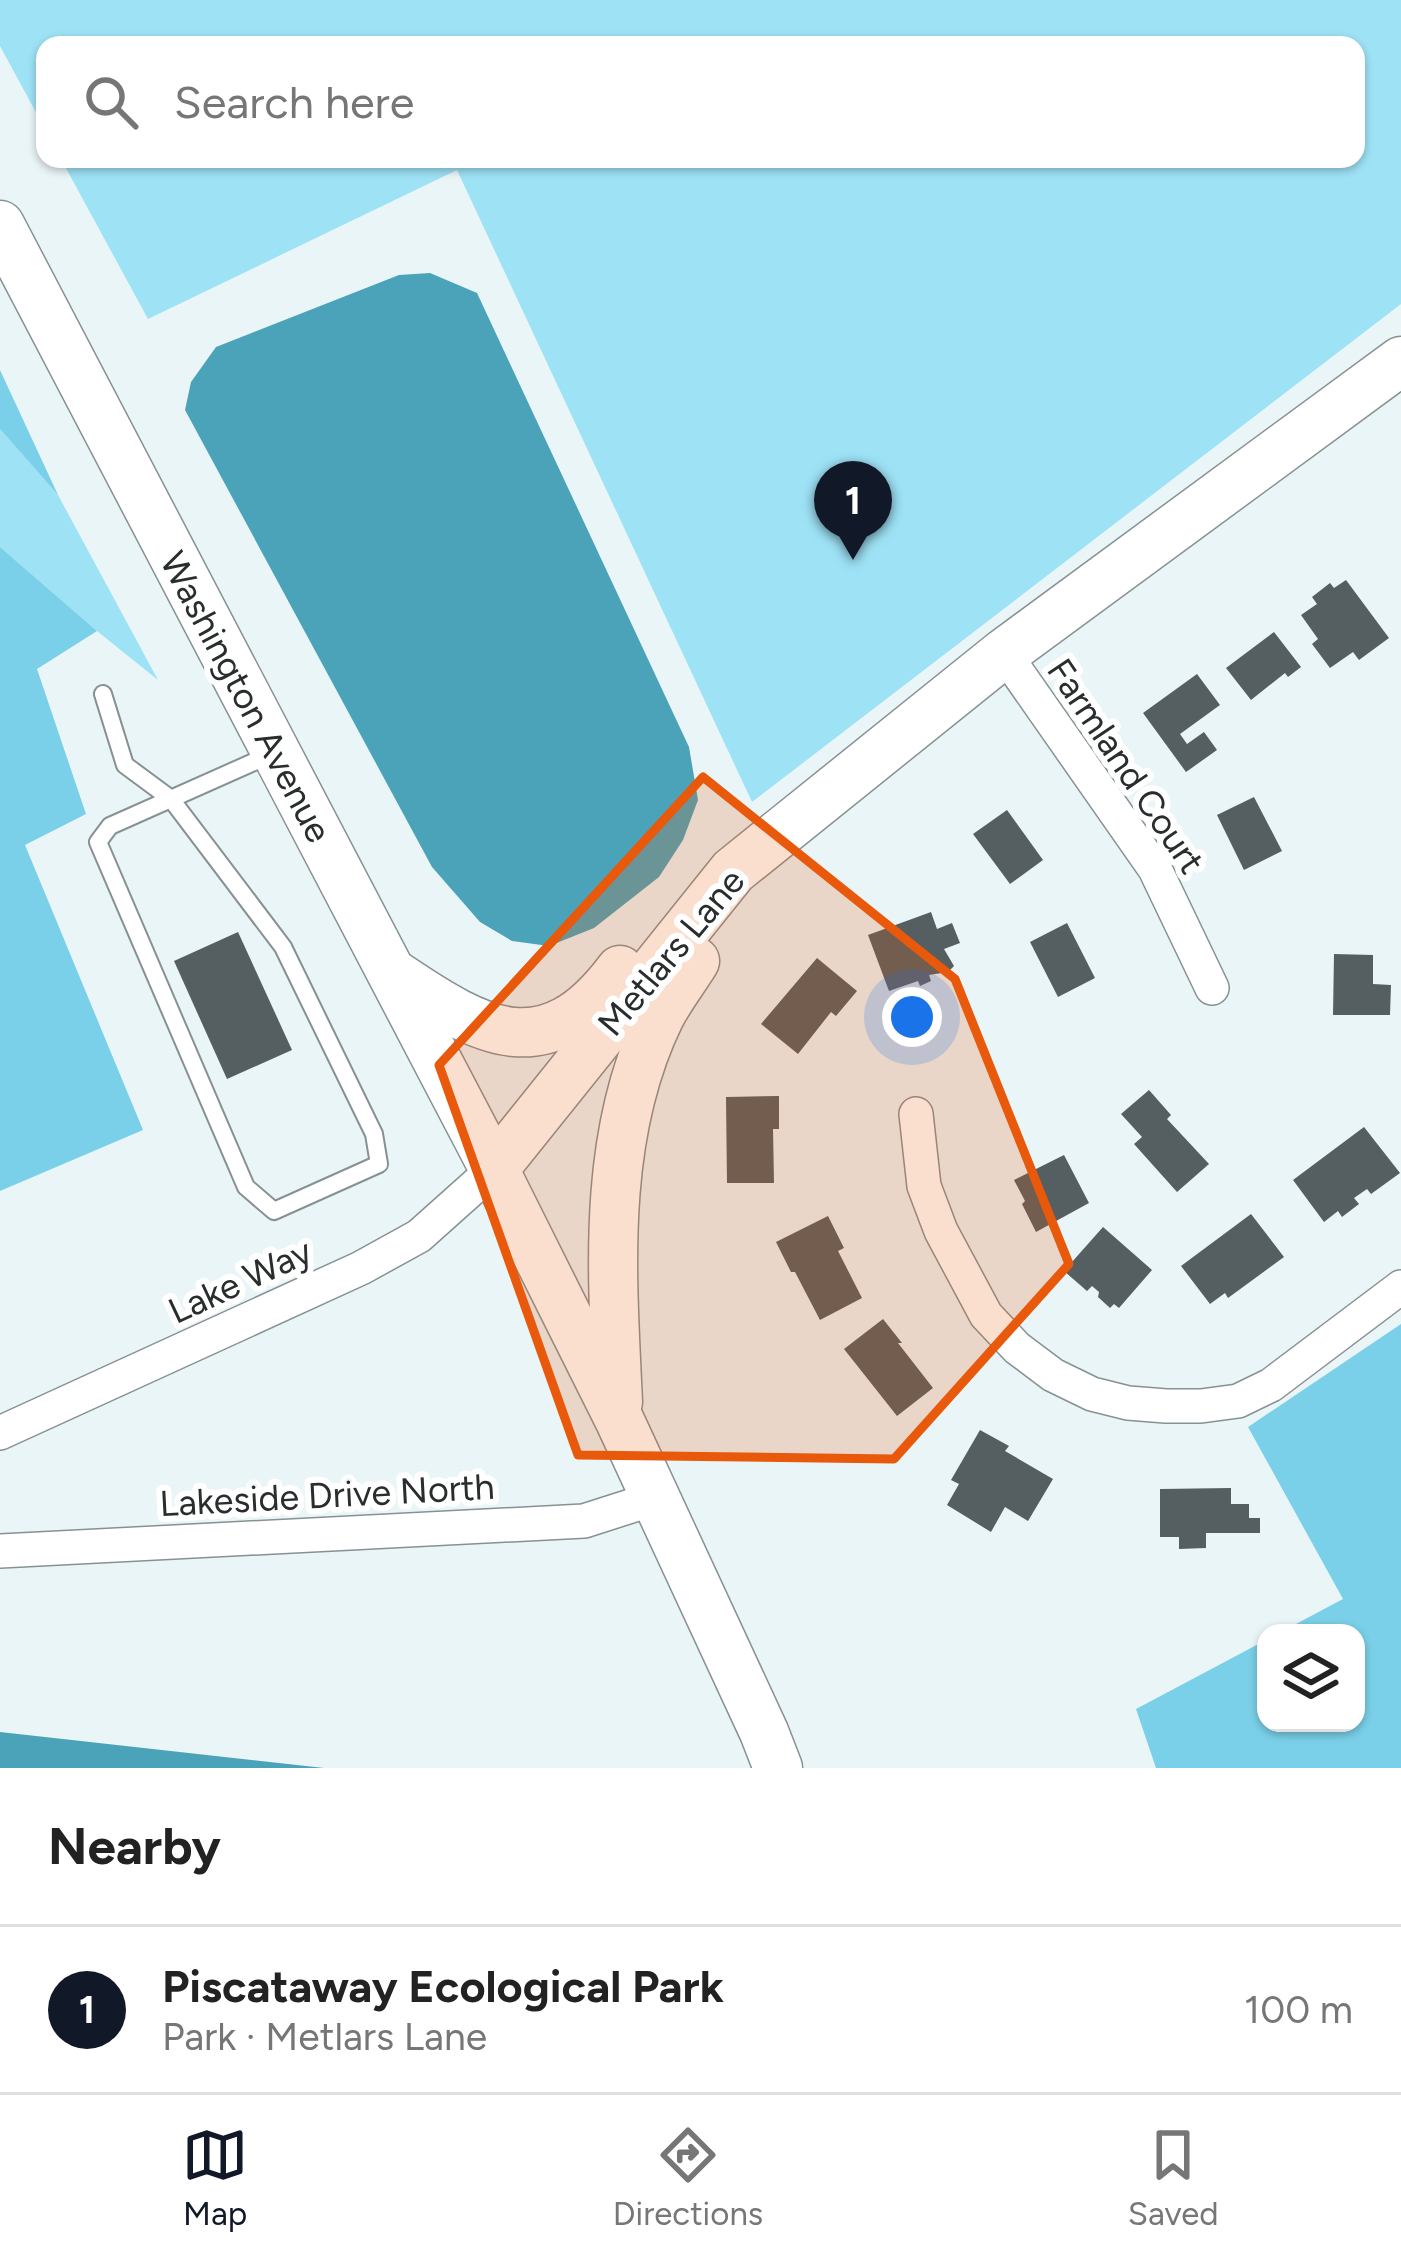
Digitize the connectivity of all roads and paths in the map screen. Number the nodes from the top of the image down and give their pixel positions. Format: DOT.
graph roads {
  1 [pos="0,225"];
  2 [pos="1401,362"];
  3 [pos="1004,653"];
  4 [pos="103,694"];
  5 [pos="275,753"];
  6 [pos="171,799"];
  7 [pos="734,871"];
  8 [pos="390,972"];
  9 [pos="1212,988"];
  10 [pos="916,1114"];
  11 [pos="494,1169"];
  12 [pos="1401,1287"];
  13 [pos="619,1419"];
  14 [pos="0,1432"];
  15 [pos="656,1498"];
  16 [pos="0,1551"];
  17 [pos="778,1768"];
  1 -- 5 [label="main road, Washington Avenue"];
  2 -- 3 [label="main road, Metlars Lane"];
  3 -- 7 [label="main road, Metlars Lane"];
  3 -- 9 [label="street, Farmland Court"];
  4 -- 6 [label="lane"];
  5 -- 6 [label="lane"];
  5 -- 8 [label="main road, Washington Avenue"];
  6 -- 6 [label="lane"];
  7 -- 8 [label="main road"];
  7 -- 11 [label="main road, Metlars Lane"];
  7 -- 13 [label="main road"];
  8 -- 11 [label="main road, Washington Avenue"];
  10 -- 12 [label="street"];
  11 -- 13 [label="main road"];
  11 -- 14 [label="street, Lake Way"];
  13 -- 15 [label="main road"];
  15 -- 16 [label="street, Lakeside Drive North"];
  15 -- 17 [label="main road"];
}
